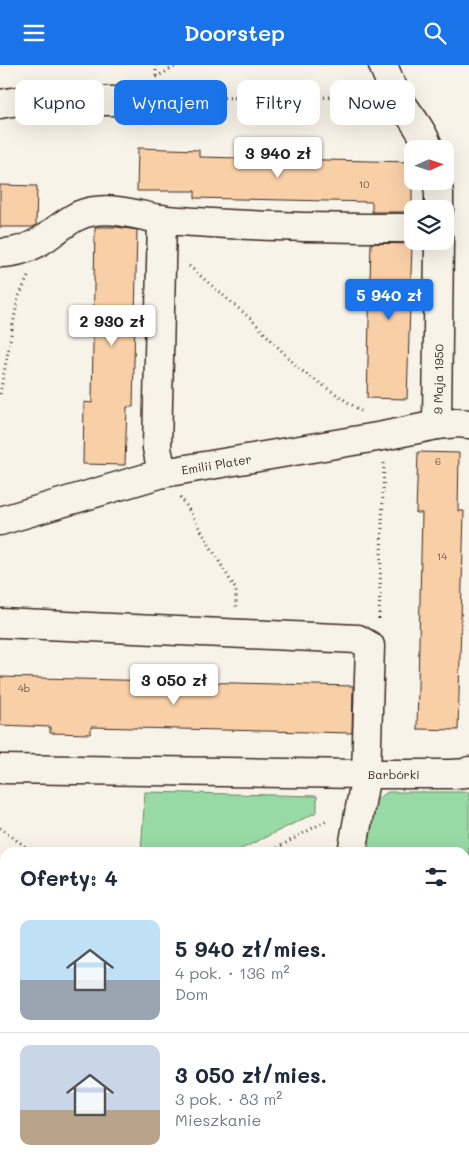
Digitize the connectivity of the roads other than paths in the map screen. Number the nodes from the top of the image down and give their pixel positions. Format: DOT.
graph roads {
  1 [pos="383,65"];
  2 [pos="114,100"];
  3 [pos="0,104"];
  4 [pos="426,140"];
  5 [pos="404,229"];
  6 [pos="162,231"];
  7 [pos="439,250"];
  8 [pos="0,253"];
  9 [pos="469,424"];
  10 [pos="437,425"];
  11 [pos="163,473"];
  12 [pos="0,521"];
  13 [pos="0,623"];
  14 [pos="0,769"];
  15 [pos="469,771"];
  16 [pos="366,774"];
  17 [pos="353,847"];
  1 -- 4 [label="street"];
  2 -- 3 [label="street"];
  5 -- 6 [label="street"];
  6 -- 8 [label="street"];
  6 -- 11 [label="street"];
  7 -- 10 [label="street, 9 Maja 1950"];
  9 -- 10 [label="street, 9 Maja 1950"];
  10 -- 11 [label="street, Emilii Plater"];
  11 -- 12 [label="street, Emilii Plater"];
  13 -- 16 [label="street"];
  14 -- 16 [label="street"];
  15 -- 16 [label="street, Barbórki"];
  16 -- 17 [label="street, Barbórki"];
}
